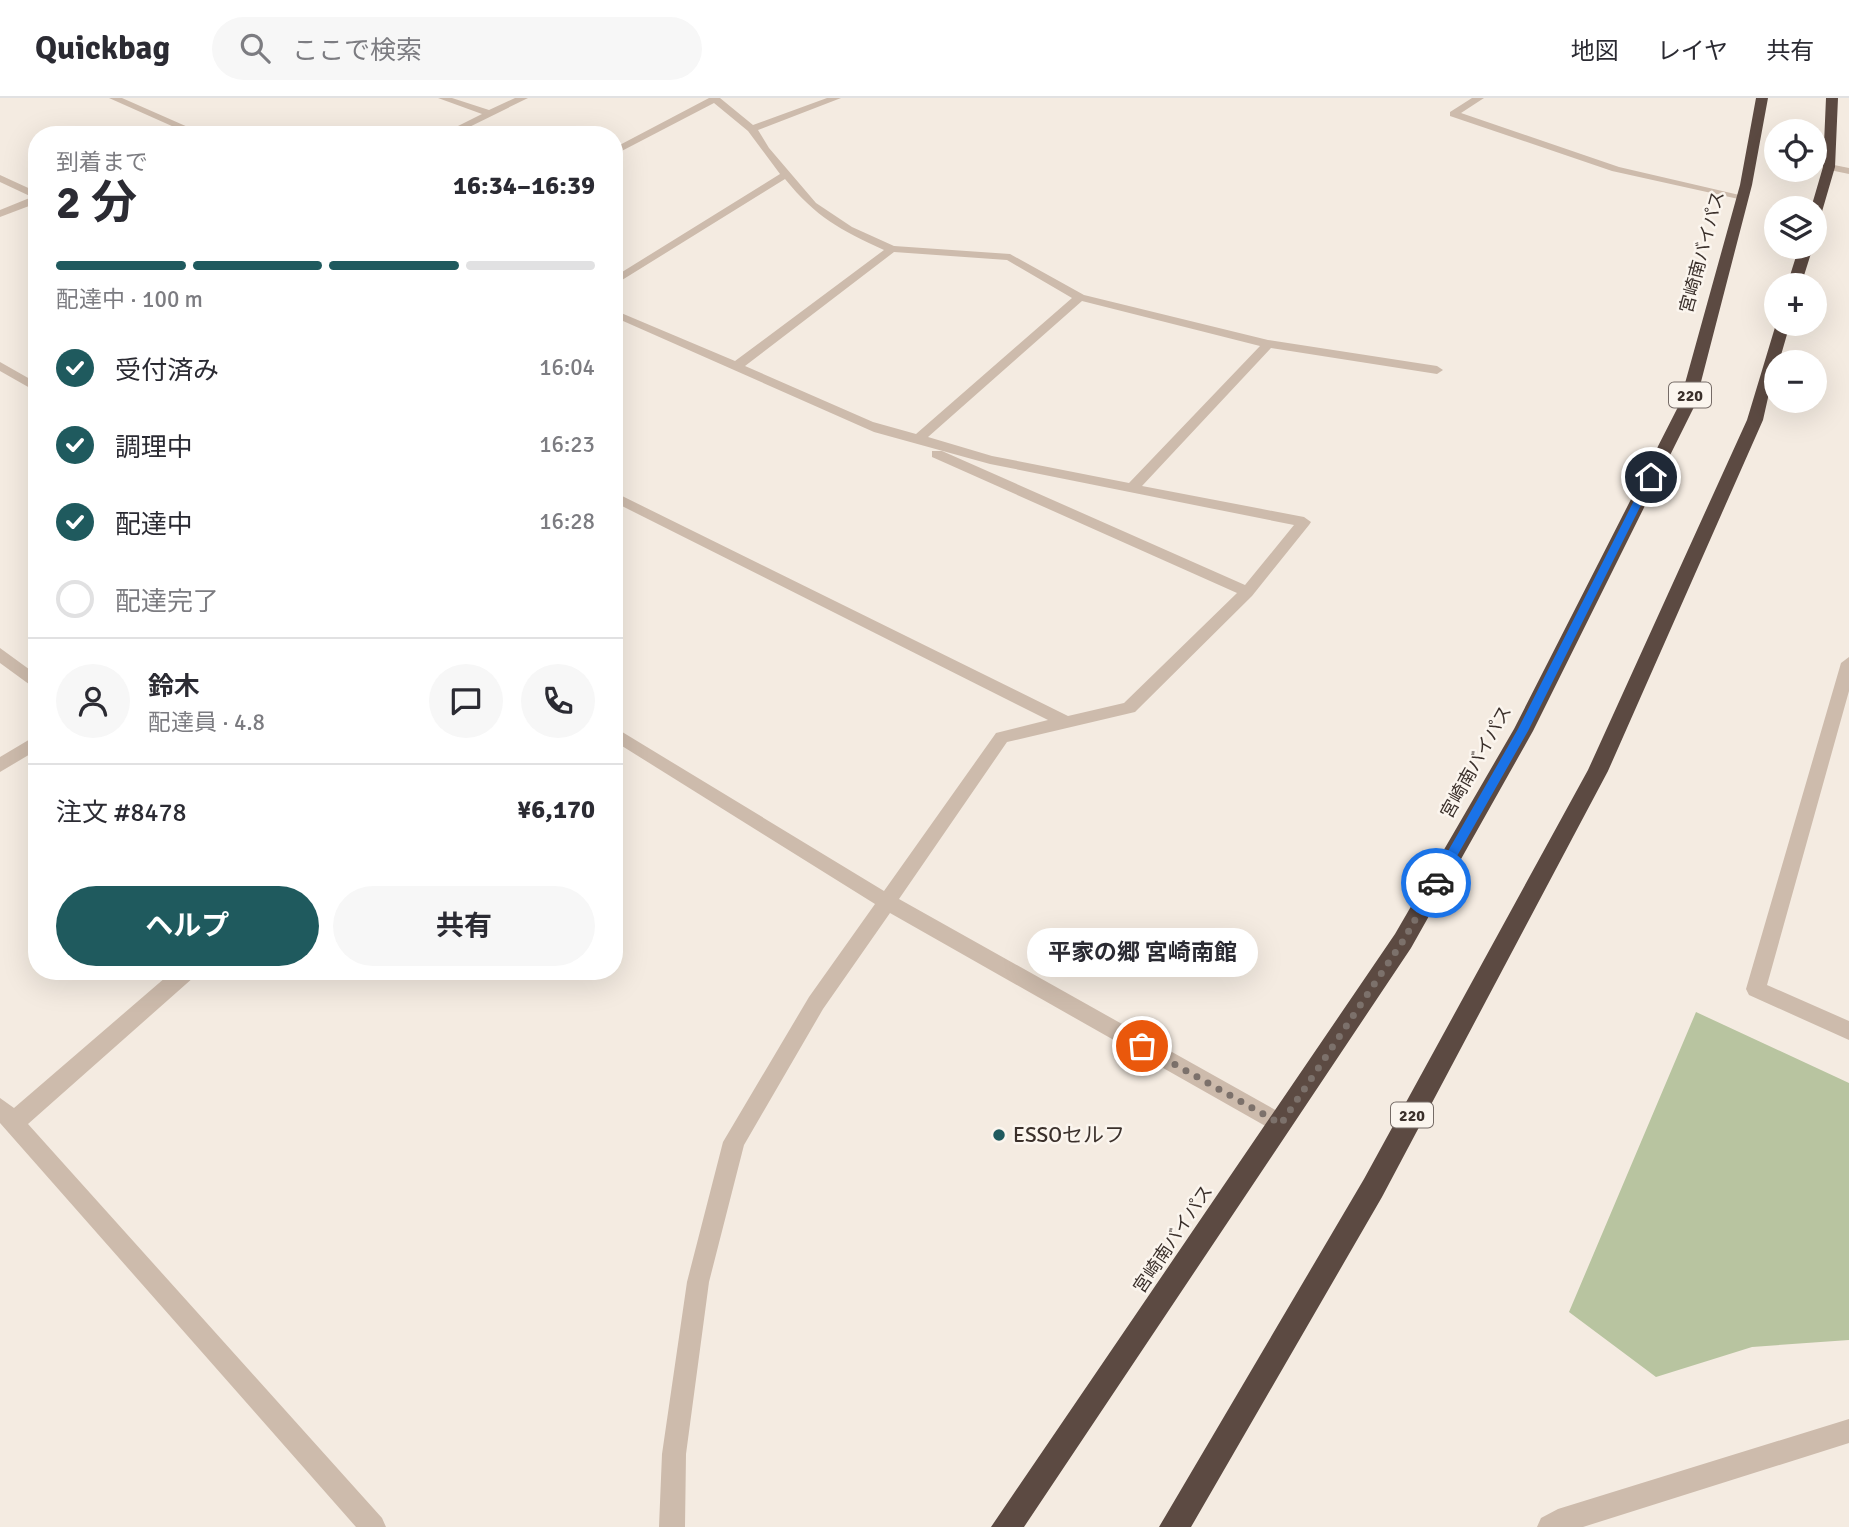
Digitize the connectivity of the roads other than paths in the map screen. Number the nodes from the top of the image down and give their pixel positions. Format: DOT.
graph roads {
  1 [pos="114,98"];
  2 [pos="443,98"];
  3 [pos="523,98"];
  4 [pos="715,98"];
  5 [pos="836,98"];
  6 [pos="1479,98"];
  7 [pos="1762,98"];
  8 [pos="1832,98"];
  9 [pos="488,113"];
  10 [pos="178,126"];
  11 [pos="463,126"];
  12 [pos="752,129"];
  13 [pos="623,147"];
  14 [pos="1829,167"];
  15 [pos="1849,171"];
  16 [pos="786,174"];
  17 [pos="0,178"];
  18 [pos="28,192"];
  19 [pos="1821,196"];
  20 [pos="1742,197"];
  21 [pos="28,201"];
  22 [pos="0,214"];
  23 [pos="892,249"];
  24 [pos="623,276"];
  25 [pos="1080,297"];
  26 [pos="623,317"];
  27 [pos="1780,336"];
  28 [pos="1268,344"];
  29 [pos="0,366"];
  30 [pos="735,367"];
  31 [pos="1437,370"];
  32 [pos="28,383"];
  33 [pos="871,425"];
  34 [pos="918,439"];
  35 [pos="1131,489"];
  36 [pos="623,500"];
  37 [pos="1247,592"];
  38 [pos="0,654"];
  39 [pos="1849,663"];
  40 [pos="28,677"];
  41 [pos="1068,723"];
  42 [pos="623,739"];
  43 [pos="28,747"];
  44 [pos="0,765"];
  45 [pos="887,902"];
  46 [pos="176,980"];
  47 [pos="1849,1031"];
  48 [pos="7,1115"];
  49 [pos="1281,1124"];
  50 [pos="1849,1431"];
  51 [pos="373,1527"];
  52 [pos="672,1527"];
  53 [pos="1006,1527"];
  54 [pos="1174,1527"];
  55 [pos="1550,1527"];
  1 -- 10 [label="street"];
  2 -- 9 [label="street"];
  3 -- 9 [label="street"];
  4 -- 12 [label="street"];
  4 -- 13 [label="street"];
  5 -- 12 [label="street"];
  6 -- 20 [label="street"];
  7 -- 20 [label="highway, 宮崎南バイパス / 220"];
  8 -- 14 [label="highway"];
  9 -- 11 [label="street"];
  12 -- 16 [label="street"];
  14 -- 15 [label="street"];
  14 -- 19 [label="highway"];
  16 -- 23 [label="street"];
  16 -- 24 [label="street"];
  17 -- 18 [label="street"];
  20 -- 49 [label="highway, 宮崎南バイパス / 220"];
  21 -- 22 [label="street"];
  23 -- 25 [label="street"];
  23 -- 30 [label="street"];
  25 -- 28 [label="street"];
  25 -- 34 [label="street"];
  26 -- 30 [label="street"];
  27 -- 54 [label="highway, 220"];
  28 -- 31 [label="street"];
  28 -- 35 [label="street"];
  29 -- 32 [label="street"];
  30 -- 33 [label="street"];
  33 -- 34 [label="street"];
  33 -- 37 [label="street"];
  34 -- 35 [label="street"];
  35 -- 37 [label="street"];
  36 -- 41 [label="street"];
  37 -- 41 [label="street"];
  38 -- 40 [label="street"];
  39 -- 47 [label="street"];
  41 -- 45 [label="street"];
  42 -- 45 [label="street"];
  43 -- 44 [label="street"];
  45 -- 49 [label="street"];
  45 -- 52 [label="street"];
  46 -- 48 [label="street"];
  48 -- 51 [label="street"];
  49 -- 53 [label="highway, 宮崎南バイパス / 220"];
  50 -- 55 [label="street"];
}
